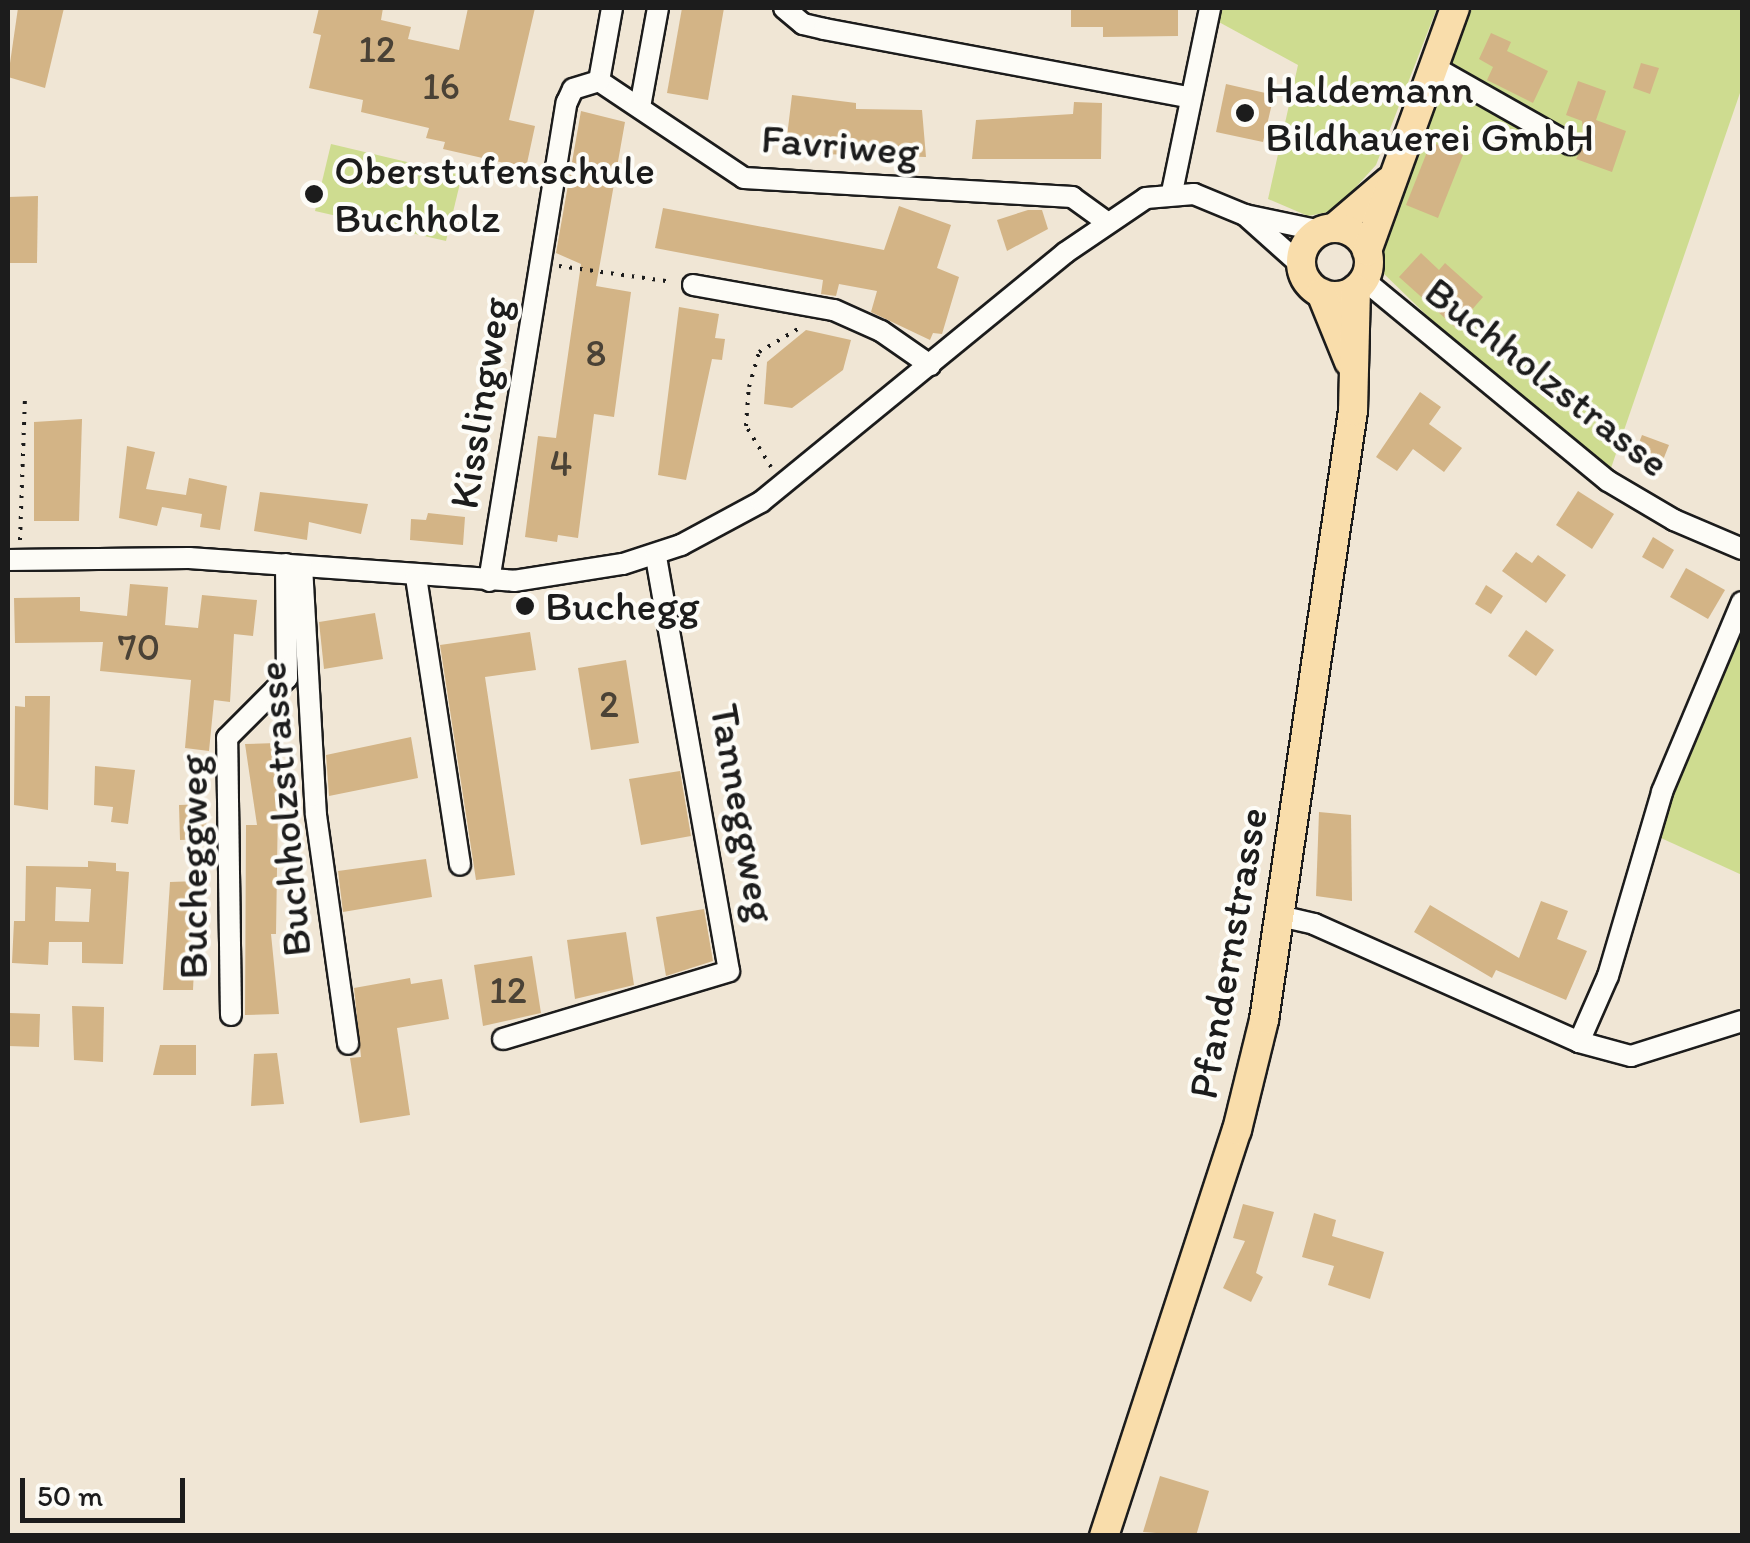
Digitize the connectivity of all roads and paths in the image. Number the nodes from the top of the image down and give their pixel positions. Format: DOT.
graph roads {
  1 [pos="612,8"];
  2 [pos="658,8"];
  3 [pos="784,8"];
  4 [pos="1210,8"];
  5 [pos="1455,8"];
  6 [pos="1432,66"];
  7 [pos="599,81"];
  8 [pos="1189,97"];
  9 [pos="640,108"];
  10 [pos="1570,144"];
  11 [pos="1390,181"];
  12 [pos="1172,192"];
  13 [pos="1245,215"];
  14 [pos="1108,222"];
  15 [pos="1328,230"];
  16 [pos="1367,251"];
  17 [pos="541,263"];
  18 [pos="1302,266"];
  19 [pos="1360,284"];
  20 [pos="693,285"];
  21 [pos="1320,293"];
  22 [pos="834,310"];
  23 [pos="930,365"];
  24 [pos="1352,368"];
  25 [pos="24,398"];
  26 [pos="787,484"];
  27 [pos="1742,549"];
  28 [pos="656,554"];
  29 [pos="13,560"];
  30 [pos="294,565"];
  31 [pos="416,577"];
  32 [pos="489,581"];
  33 [pos="1742,602"];
  34 [pos="460,865"];
  35 [pos="1280,916"];
  36 [pos="231,1014"];
  37 [pos="1742,1021"];
  38 [pos="503,1040"];
  39 [pos="1579,1042"];
  40 [pos="348,1044"];
  41 [pos="1104,1536"];
  1 -- 7 [label="street"];
  2 -- 9 [label="street"];
  3 -- 8 [label="street"];
  4 -- 8 [label="street"];
  5 -- 6 [label="main road"];
  6 -- 10 [label="street"];
  6 -- 11 [label="main road"];
  7 -- 9 [label="street, Favriweg"];
  7 -- 17 [label="street, Kisslingweg"];
  8 -- 12 [label="street"];
  9 -- 14 [label="street, Favriweg"];
  11 -- 15 [label="main road"];
  11 -- 16 [label="main road"];
  12 -- 13 [label="street"];
  12 -- 14 [label="street"];
  13 -- 15 [label="street"];
  13 -- 18 [label="street"];
  14 -- 23 [label="street"];
  15 -- 16 [label="main road"];
  15 -- 18 [label="main road"];
  16 -- 19 [label="main road"];
  17 -- 20 [label="path"];
  17 -- 32 [label="street, Kisslingweg"];
  18 -- 21 [label="main road"];
  19 -- 21 [label="main road"];
  19 -- 24 [label="main road, Pfandernstrasse"];
  19 -- 27 [label="street, Buchholzstrasse"];
  20 -- 22 [label="street"];
  21 -- 24 [label="main road, Pfandernstrasse"];
  22 -- 23 [label="street"];
  22 -- 26 [label="path"];
  23 -- 26 [label="street"];
  24 -- 35 [label="main road, Pfandernstrasse"];
  25 -- 29 [label="path"];
  26 -- 28 [label="street"];
  28 -- 32 [label="street"];
  28 -- 38 [label="street, Tanneggweg"];
  29 -- 30 [label="street"];
  30 -- 31 [label="street"];
  30 -- 36 [label="street, Bucheggweg"];
  30 -- 40 [label="street, Buchholzstrasse"];
  31 -- 32 [label="street"];
  31 -- 34 [label="street"];
  33 -- 39 [label="street"];
  35 -- 39 [label="street"];
  35 -- 41 [label="main road, Pfandernstrasse"];
  37 -- 39 [label="street"];
}
